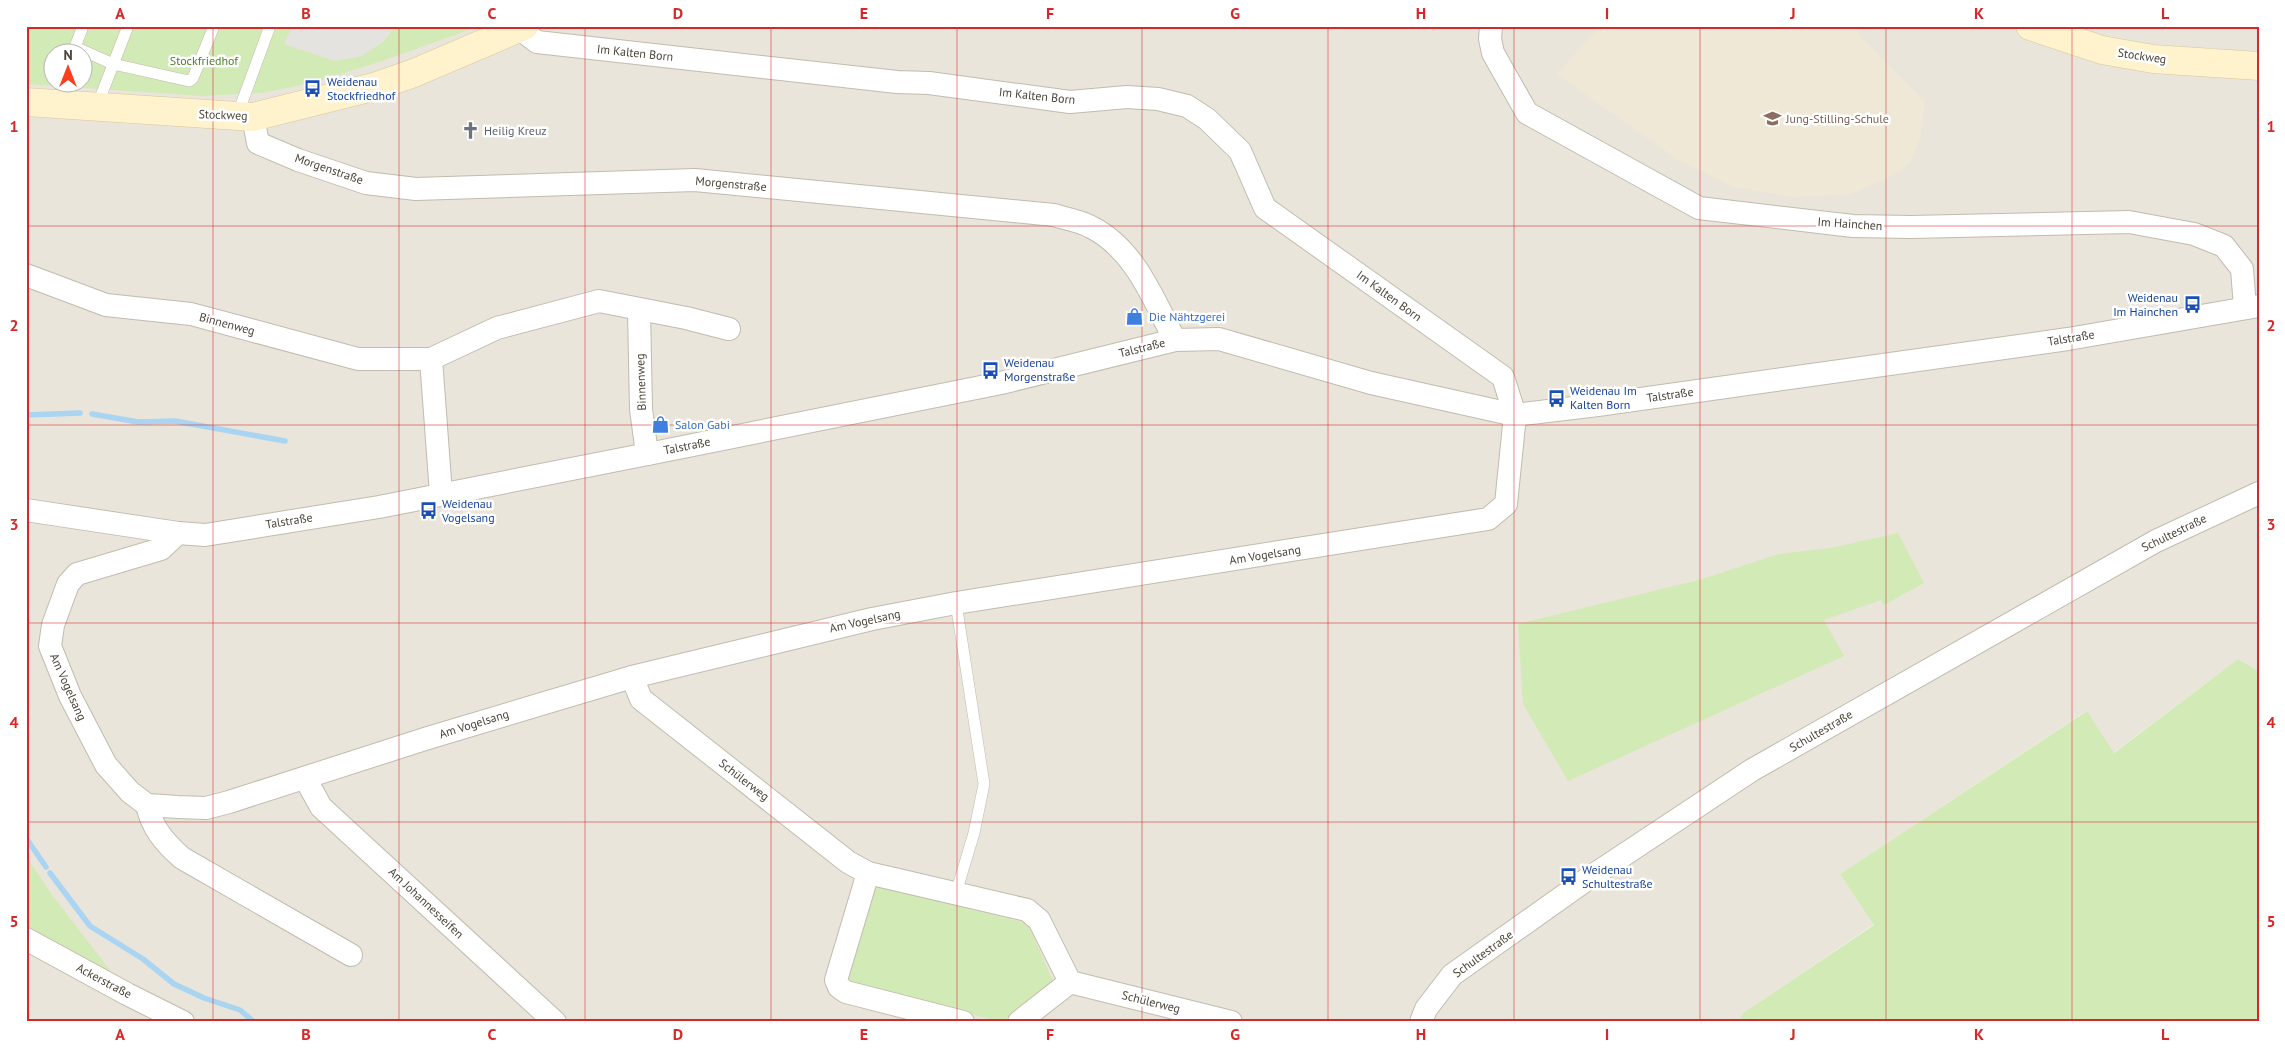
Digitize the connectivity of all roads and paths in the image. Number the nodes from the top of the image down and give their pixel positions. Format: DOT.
graph roads {
  1 [pos="84,26"];
  2 [pos="128,26"];
  3 [pos="214,26"];
  4 [pos="270,26"];
  5 [pos="1491,26"];
  6 [pos="2030,26"];
  7 [pos="522,28"];
  8 [pos="113,64"];
  9 [pos="2259,66"];
  10 [pos="26,102"];
  11 [pos="96,107"];
  12 [pos="245,116"];
  13 [pos="26,275"];
  14 [pos="2252,307"];
  15 [pos="639,310"];
  16 [pos="729,329"];
  17 [pos="1175,340"];
  18 [pos="431,359"];
  19 [pos="1515,415"];
  20 [pos="647,454"];
  21 [pos="2259,492"];
  22 [pos="442,494"];
  23 [pos="26,510"];
  24 [pos="178,533"];
  25 [pos="956,603"];
  26 [pos="632,676"];
  27 [pos="305,778"];
  28 [pos="147,804"];
  29 [pos="868,873"];
  30 [pos="956,893"];
  31 [pos="26,939"];
  32 [pos="352,956"];
  33 [pos="1070,982"];
  34 [pos="183,1022"];
  35 [pos="555,1022"];
  36 [pos="963,1022"];
  37 [pos="1020,1022"];
  38 [pos="1231,1022"];
  39 [pos="1421,1022"];
  1 -- 8 [label="lane"];
  2 -- 8 [label="lane"];
  3 -- 8 [label="lane"];
  4 -- 12 [label="lane"];
  5 -- 14 [label="street, Im Hainchen"];
  6 -- 9 [label="street, Stockweg"];
  7 -- 12 [label="street, Stockweg"];
  7 -- 19 [label="street, Im Kalten Born"];
  8 -- 11 [label="lane"];
  10 -- 11 [label="street, Stockweg"];
  11 -- 12 [label="street, Stockweg"];
  12 -- 17 [label="street, Morgenstraße"];
  13 -- 18 [label="street, Binnenweg"];
  14 -- 19 [label="street, Talstraße"];
  15 -- 16 [label="street, Binnenweg"];
  15 -- 18 [label="street, Binnenweg"];
  15 -- 20 [label="street, Binnenweg"];
  17 -- 19 [label="street, Talstraße"];
  17 -- 20 [label="street, Talstraße"];
  18 -- 22 [label="street"];
  19 -- 25 [label="street, Am Vogelsang"];
  20 -- 22 [label="street, Talstraße"];
  21 -- 39 [label="street, Schultestraße"];
  22 -- 24 [label="street, Talstraße"];
  23 -- 24 [label="street, Talstraße"];
  24 -- 28 [label="street, Am Vogelsang"];
  25 -- 26 [label="street, Am Vogelsang"];
  25 -- 30 [label="lane"];
  26 -- 27 [label="street, Am Vogelsang"];
  26 -- 29 [label="street, Schülerweg"];
  27 -- 28 [label="street, Am Vogelsang"];
  27 -- 35 [label="street, Am Johannesseifen"];
  28 -- 32 [label="street"];
  29 -- 30 [label="street, Schülerweg"];
  29 -- 36 [label="street"];
  30 -- 33 [label="street, Schülerweg"];
  31 -- 34 [label="street, Ackerstraße"];
  33 -- 37 [label="street"];
  33 -- 38 [label="street, Schülerweg"];
}
